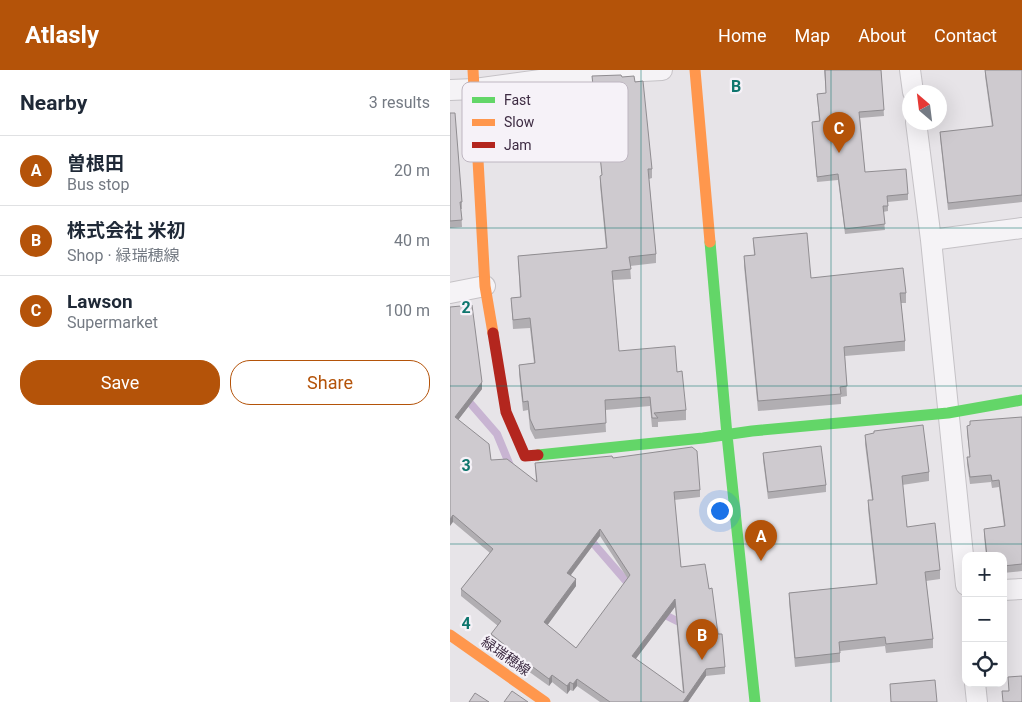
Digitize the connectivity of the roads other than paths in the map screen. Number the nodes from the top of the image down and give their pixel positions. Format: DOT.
graph roads {
  1 [pos="662,70"];
  2 [pos="695,70"];
  3 [pos="910,70"];
  4 [pos="474,79"];
  5 [pos="462,84"];
  6 [pos="912,85"];
  7 [pos="450,90"];
  8 [pos="917,130"];
  9 [pos="478,162"];
  10 [pos="1022,228"];
  11 [pos="931,240"];
  12 [pos="485,286"];
  13 [pos="450,293"];
  14 [pos="1022,400"];
  15 [pos="948,413"];
  16 [pos="728,435"];
  17 [pos="963,552"];
  18 [pos="1022,588"];
  19 [pos="1007,590"];
  20 [pos="450,635"];
  21 [pos="975,687"];
  22 [pos="545,702"];
  23 [pos="755,702"];
  24 [pos="977,702"];
  1 -- 4 [label="street"];
  2 -- 16 [label="street"];
  3 -- 6 [label="street"];
  5 -- 7 [label="street"];
  8 -- 11 [label="street"];
  9 -- 12 [label="street"];
  10 -- 11 [label="street"];
  11 -- 15 [label="street"];
  12 -- 13 [label="street"];
  12 -- 16 [label="street"];
  14 -- 15 [label="street"];
  15 -- 16 [label="street"];
  15 -- 17 [label="street"];
  16 -- 23 [label="street"];
  18 -- 19 [label="street"];
  20 -- 22 [label="street, 緑瑞穂線"];
  21 -- 24 [label="street"];
}
